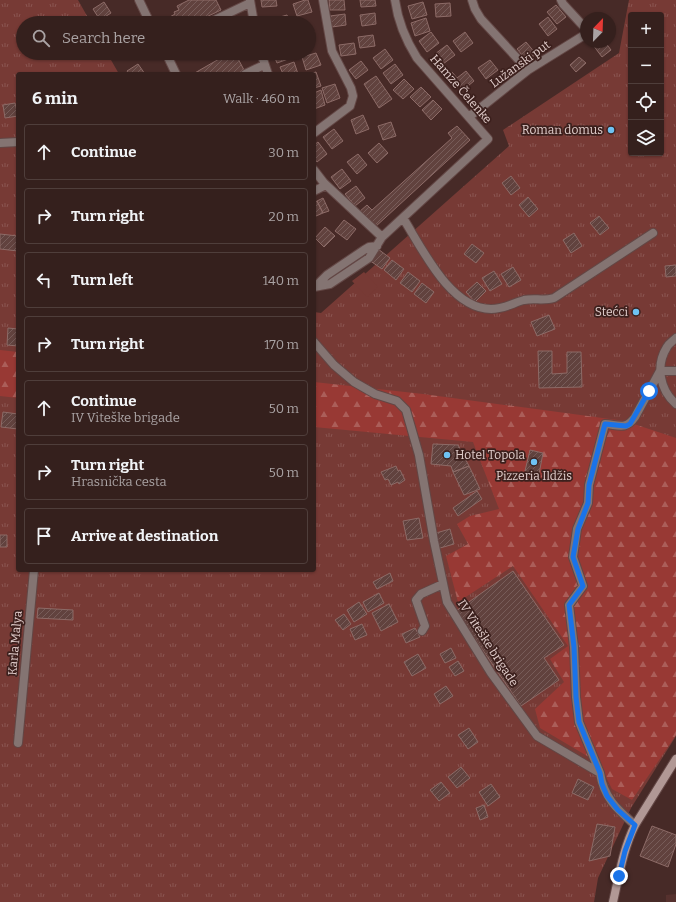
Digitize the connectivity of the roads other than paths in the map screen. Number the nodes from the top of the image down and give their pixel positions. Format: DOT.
graph roads {
  1 [pos="139,0"];
  2 [pos="323,0"];
  3 [pos="395,0"];
  4 [pos="472,0"];
  5 [pos="561,0"];
  6 [pos="250,1"];
  7 [pos="147,16"];
  8 [pos="221,16"];
  9 [pos="253,16"];
  10 [pos="580,22"];
  11 [pos="580,38"];
  12 [pos="169,60"];
  13 [pos="263,60"];
  14 [pos="264,65"];
  15 [pos="528,70"];
  16 [pos="175,72"];
  17 [pos="249,72"];
  18 [pos="267,72"];
  19 [pos="469,117"];
  20 [pos="316,132"];
  21 [pos="16,142"];
  22 [pos="0,143"];
  23 [pos="316,172"];
  24 [pos="326,185"];
  25 [pos="316,190"];
  26 [pos="403,218"];
  27 [pos="653,233"];
  28 [pos="382,237"];
  29 [pos="316,285"];
  30 [pos="676,338"];
  31 [pos="316,344"];
  32 [pos="660,371"];
  33 [pos="676,371"];
  34 [pos="676,404"];
  35 [pos="34,572"];
  36 [pos="443,584"];
  37 [pos="422,631"];
  38 [pos="18,743"];
  39 [pos="676,760"];
  40 [pos="600,773"];
  41 [pos="635,825"];
  42 [pos="614,902"];
  1 -- 7 [label="street"];
  2 -- 20 [label="street"];
  3 -- 19 [label="street, Hamze Čelenke"];
  4 -- 15 [label="street"];
  5 -- 10 [label="street"];
  6 -- 8 [label="street"];
  6 -- 9 [label="street"];
  11 -- 15 [label="street, Lužanski put"];
  12 -- 16 [label="street"];
  13 -- 14 [label="street"];
  14 -- 17 [label="street"];
  14 -- 18 [label="street"];
  15 -- 19 [label="street, Lužanski put"];
  19 -- 26 [label="street, Hamze Čelenke"];
  21 -- 22 [label="street"];
  23 -- 24 [label="street"];
  24 -- 25 [label="street"];
  24 -- 28 [label="street"];
  26 -- 27 [label="street"];
  26 -- 28 [label="street, Hamze Čelenke"];
  28 -- 29 [label="street, Hamze Čelenke"];
  30 -- 32 [label="street"];
  31 -- 36 [label="street, IV Viteške brigade"];
  32 -- 33 [label="street"];
  32 -- 34 [label="street"];
  32 -- 40 [label="street"];
  35 -- 38 [label="street, Karla Malya"];
  36 -- 37 [label="street"];
  36 -- 40 [label="street, IV Viteške brigade"];
  39 -- 41 [label="street"];
  40 -- 41 [label="street"];
  41 -- 42 [label="street"];
}
